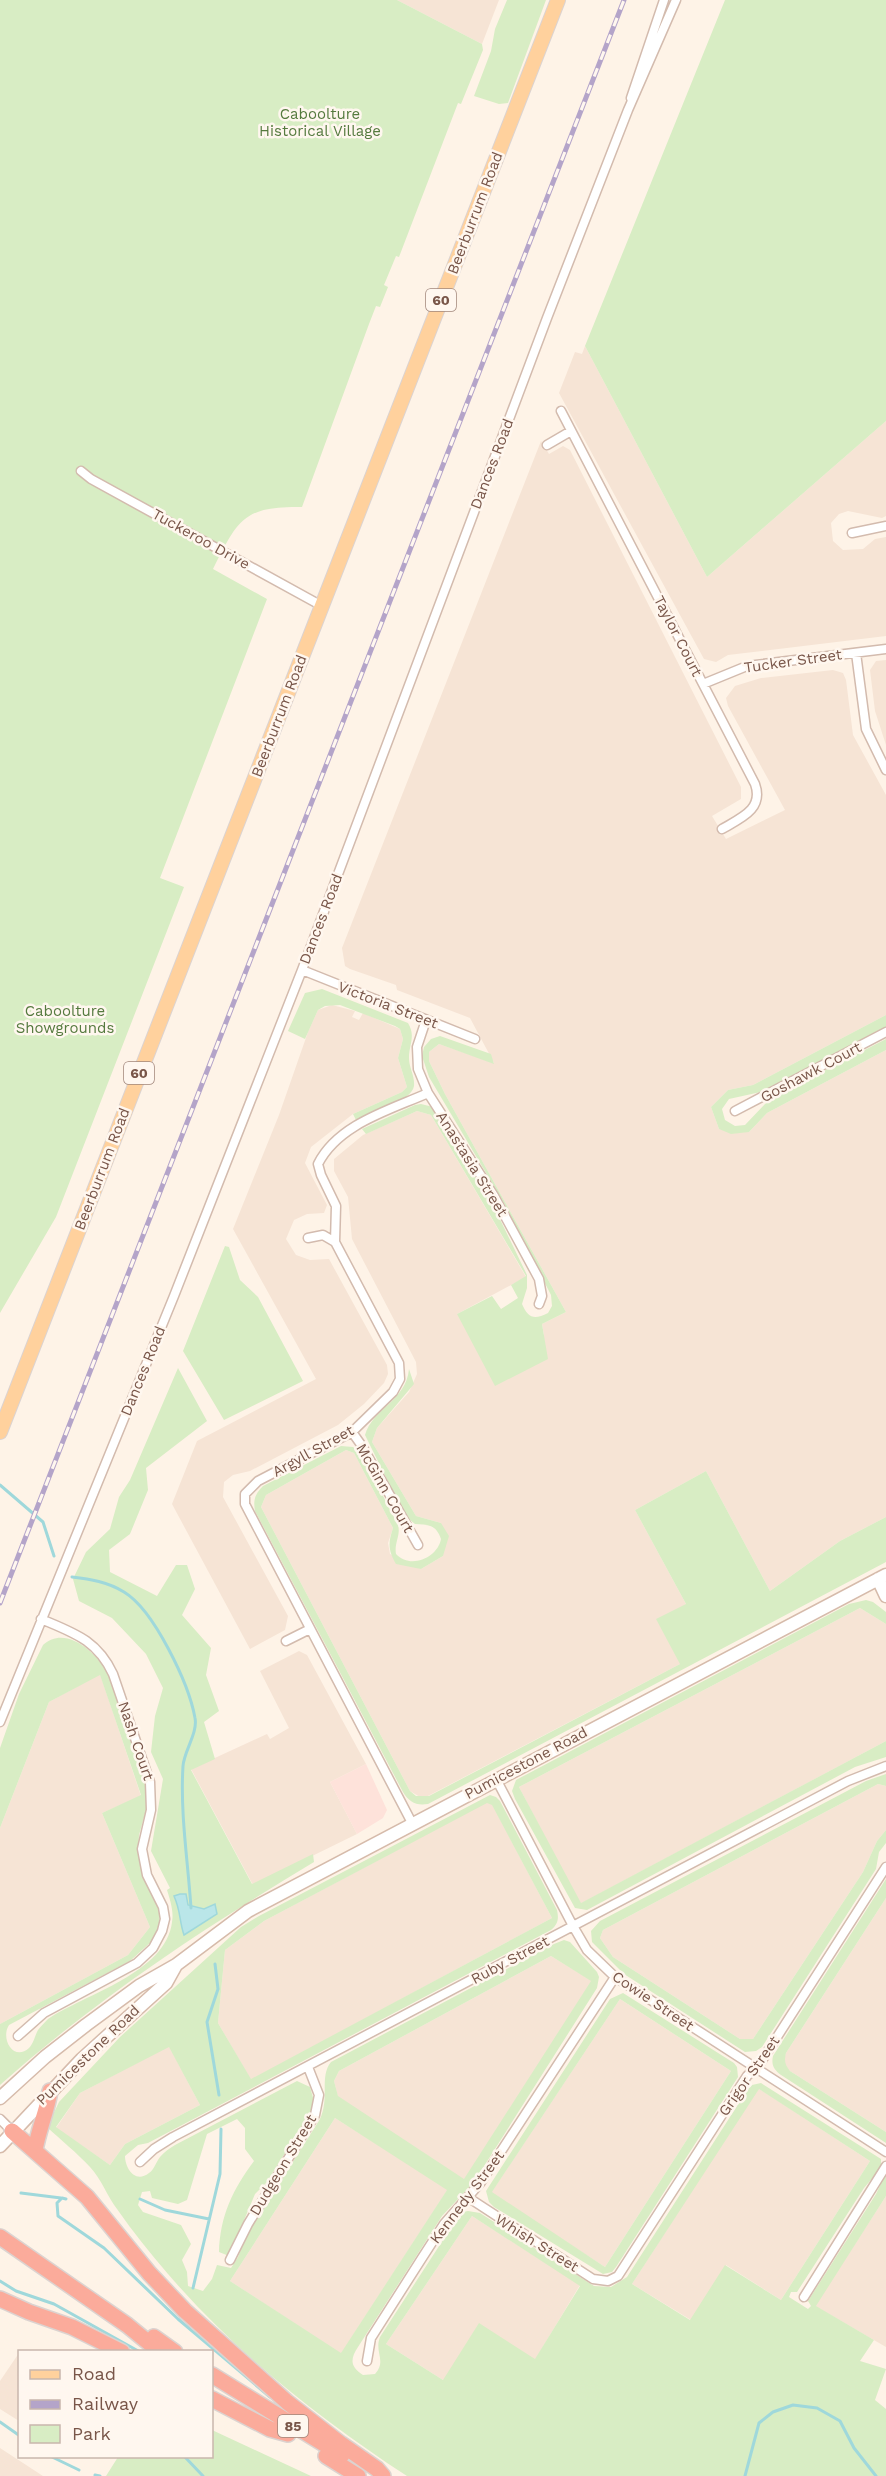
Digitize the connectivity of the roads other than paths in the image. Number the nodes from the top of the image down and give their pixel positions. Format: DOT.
graph roads {
  1 [pos="558,0"];
  2 [pos="664,0"];
  3 [pos="676,0"];
  4 [pos="628,110"];
  5 [pos="561,411"];
  6 [pos="571,431"];
  7 [pos="547,445"];
  8 [pos="81,471"];
  9 [pos="886,526"];
  10 [pos="852,533"];
  11 [pos="322,606"];
  12 [pos="886,649"];
  13 [pos="856,652"];
  14 [pos="703,684"];
  15 [pos="886,770"];
  16 [pos="722,829"];
  17 [pos="302,970"];
  18 [pos="426,1020"];
  19 [pos="886,1032"];
  20 [pos="475,1039"];
  21 [pos="428,1093"];
  22 [pos="735,1111"];
  23 [pos="308,1238"];
  24 [pos="336,1242"];
  25 [pos="539,1304"];
  26 [pos="0,1432"];
  27 [pos="352,1432"];
  28 [pos="417,1545"];
  29 [pos="882,1577"];
  30 [pos="886,1596"];
  31 [pos="41,1619"];
  32 [pos="310,1629"];
  33 [pos="286,1641"];
  34 [pos="0,1722"];
  35 [pos="886,1766"];
  36 [pos="496,1779"];
  37 [pos="412,1823"];
  38 [pos="886,1867"];
  39 [pos="573,1926"];
  40 [pos="176,1965"];
  41 [pos="615,1977"];
  42 [pos="18,2036"];
  43 [pos="308,2067"];
  44 [pos="755,2068"];
  45 [pos="50,2091"];
  46 [pos="0,2098"];
  47 [pos="0,2119"];
  48 [pos="4,2138"];
  49 [pos="35,2151"];
  50 [pos="886,2152"];
  51 [pos="140,2162"];
  52 [pos="886,2166"];
  53 [pos="469,2198"];
  54 [pos="0,2237"];
  55 [pos="230,2260"];
  56 [pos="608,2282"];
  57 [pos="804,2298"];
  58 [pos="0,2299"];
  59 [pos="127,2325"];
  60 [pos="118,2350"];
  61 [pos="158,2350"];
  62 [pos="173,2350"];
  63 [pos="367,2361"];
  64 [pos="213,2376"];
  65 [pos="213,2386"];
  66 [pos="213,2400"];
  67 [pos="288,2434"];
  68 [pos="358,2476"];
  69 [pos="376,2476"];
  70 [pos="383,2476"];
  1 -- 11 [label="main road, Beerburrum Road / 60"];
  2 -- 4 [label="street, Dances Road"];
  3 -- 4 [label="street, Dances Road"];
  4 -- 17 [label="street, Dances Road"];
  5 -- 6 [label="street, Taylor Court"];
  6 -- 7 [label="street"];
  6 -- 14 [label="street, Taylor Court"];
  8 -- 11 [label="street, Tuckeroo Drive"];
  9 -- 10 [label="street"];
  11 -- 26 [label="main road, Beerburrum Road / 60"];
  12 -- 13 [label="street, Tucker Street"];
  13 -- 14 [label="street, Tucker Street"];
  13 -- 15 [label="street"];
  14 -- 16 [label="street, Taylor Court"];
  17 -- 18 [label="street, Victoria Street"];
  17 -- 31 [label="street, Dances Road"];
  18 -- 20 [label="street, Victoria Street"];
  18 -- 21 [label="street, Anastasia Street"];
  19 -- 22 [label="street, Goshawk Court"];
  21 -- 24 [label="street, Argyll Street"];
  21 -- 25 [label="street, Anastasia Street"];
  23 -- 24 [label="street"];
  24 -- 27 [label="street, Argyll Street"];
  27 -- 28 [label="street, McGinn Court"];
  27 -- 32 [label="street, Argyll Street"];
  29 -- 30 [label="main road"];
  29 -- 36 [label="main road, Pumicestone Road"];
  31 -- 34 [label="street, Dances Road"];
  31 -- 42 [label="street, Nash Court"];
  32 -- 33 [label="street"];
  32 -- 37 [label="street, Argyll Street"];
  35 -- 39 [label="street, Ruby Street"];
  36 -- 37 [label="main road, Pumicestone Road"];
  36 -- 39 [label="street, Cowie Street"];
  37 -- 40 [label="main road, Pumicestone Road"];
  38 -- 44 [label="street, Grigor Street"];
  39 -- 41 [label="street, Cowie Street"];
  39 -- 43 [label="street, Ruby Street"];
  40 -- 45 [label="main road, Pumicestone Road"];
  40 -- 46 [label="main road, Pumicestone Road"];
  41 -- 44 [label="street, Cowie Street"];
  41 -- 53 [label="street, Kennedy Street"];
  43 -- 51 [label="street, Ruby Street"];
  43 -- 55 [label="street, Dudgeon Street"];
  44 -- 50 [label="street, Cowie Street"];
  44 -- 56 [label="street, Grigor Street"];
  45 -- 48 [label="main road, Pumicestone Road"];
  45 -- 49 [label="highway"];
  47 -- 48 [label="street"];
  48 -- 49 [label="highway"];
  49 -- 70 [label="highway"];
  52 -- 57 [label="street"];
  53 -- 56 [label="street, Whish Street"];
  53 -- 63 [label="street, Kennedy Street"];
  54 -- 59 [label="highway"];
  58 -- 60 [label="highway"];
  59 -- 61 [label="highway"];
  59 -- 62 [label="highway"];
  64 -- 69 [label="highway, 85"];
  65 -- 67 [label="highway, 85"];
  66 -- 67 [label="highway"];
  67 -- 68 [label="highway, 85"];
}
